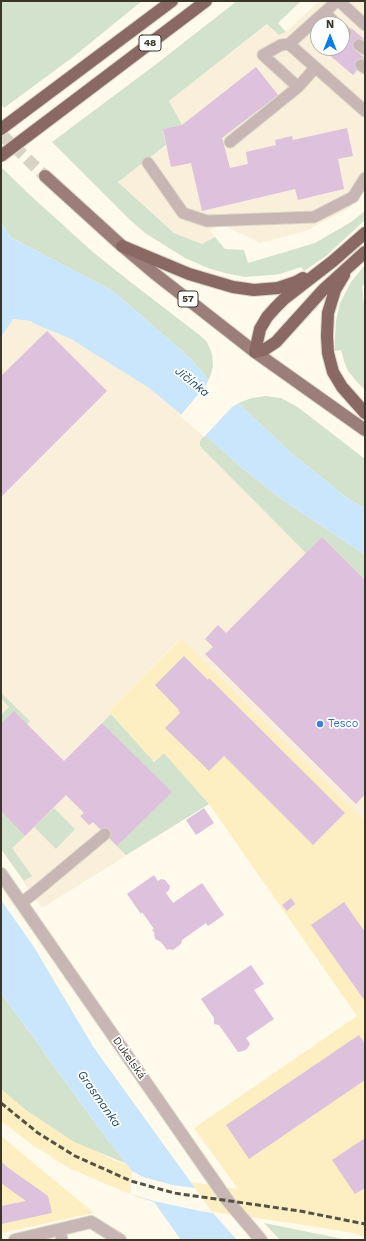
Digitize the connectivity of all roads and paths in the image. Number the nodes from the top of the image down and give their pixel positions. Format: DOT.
graph roads {
  1 [pos="172,1"];
  2 [pos="206,1"];
  3 [pos="338,1"];
  4 [pos="325,13"];
  5 [pos="323,16"];
  6 [pos="328,16"];
  7 [pos="365,25"];
  8 [pos="310,30"];
  9 [pos="289,44"];
  10 [pos="315,68"];
  11 [pos="298,87"];
  12 [pos="365,111"];
  13 [pos="1,129"];
  14 [pos="230,142"];
  15 [pos="1,156"];
  16 [pos="148,163"];
  17 [pos="46,176"];
  18 [pos="365,178"];
  19 [pos="365,233"];
  20 [pos="122,246"];
  21 [pos="361,255"];
  22 [pos="333,261"];
  23 [pos="255,352"];
  24 [pos="365,413"];
  25 [pos="365,430"];
  26 [pos="105,834"];
  27 [pos="1,874"];
  28 [pos="21,903"];
  29 [pos="61,1235"];
  30 [pos="15,1240"];
  31 [pos="120,1240"];
  32 [pos="261,1240"];
  1 -- 13 [label="highway, 48"];
  2 -- 15 [label="highway, 48, bridge"];
  3 -- 4 [label="lane"];
  3 -- 7 [label="lane"];
  4 -- 5 [label="lane"];
  4 -- 6 [label="lane"];
  8 -- 9 [label="lane"];
  9 -- 10 [label="lane"];
  9 -- 11 [label="lane"];
  10 -- 11 [label="lane"];
  10 -- 12 [label="lane"];
  11 -- 14 [label="lane"];
  16 -- 18 [label="lane"];
  17 -- 20 [label="main road, 57"];
  19 -- 22 [label="highway"];
  20 -- 22 [label="highway"];
  20 -- 23 [label="main road, 57"];
  21 -- 23 [label="highway"];
  21 -- 24 [label="highway"];
  22 -- 23 [label="highway"];
  23 -- 25 [label="main road, 57"];
  26 -- 28 [label="lane"];
  27 -- 28 [label="street, Dukelská"];
  28 -- 32 [label="street, Dukelská"];
  29 -- 30 [label="street"];
  29 -- 31 [label="street"];
}
